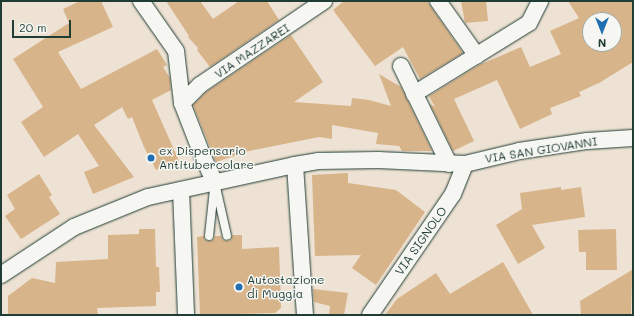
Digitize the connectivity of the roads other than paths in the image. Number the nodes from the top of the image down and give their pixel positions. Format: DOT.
graph roads {
  1 [pos="142,1"];
  2 [pos="324,1"];
  3 [pos="438,1"];
  4 [pos="540,1"];
  5 [pos="477,56"];
  6 [pos="401,66"];
  7 [pos="414,94"];
  8 [pos="182,103"];
  9 [pos="633,138"];
  10 [pos="457,164"];
  11 [pos="295,165"];
  12 [pos="215,183"];
  13 [pos="181,190"];
  14 [pos="209,236"];
  15 [pos="227,236"];
  16 [pos="1,276"];
  17 [pos="186,315"];
  18 [pos="305,315"];
  19 [pos="370,315"];
  1 -- 8 [label="street"];
  2 -- 8 [label="street, VIA MAZZAREI"];
  3 -- 5 [label="street"];
  4 -- 5 [label="street"];
  5 -- 7 [label="street"];
  6 -- 7 [label="street"];
  7 -- 10 [label="street"];
  8 -- 12 [label="street"];
  9 -- 10 [label="street, VIA SAN GIOVANNI"];
  10 -- 11 [label="street, VIA SAN GIOVANNI"];
  10 -- 19 [label="street, VIA SIGNOLO"];
  11 -- 12 [label="street, VIA SAN GIOVANNI"];
  11 -- 18 [label="street"];
  12 -- 13 [label="street, VIA SAN GIOVANNI"];
  12 -- 14 [label="lane"];
  12 -- 15 [label="lane"];
  13 -- 16 [label="street, VIA SAN GIOVANNI"];
  13 -- 17 [label="street"];
}
